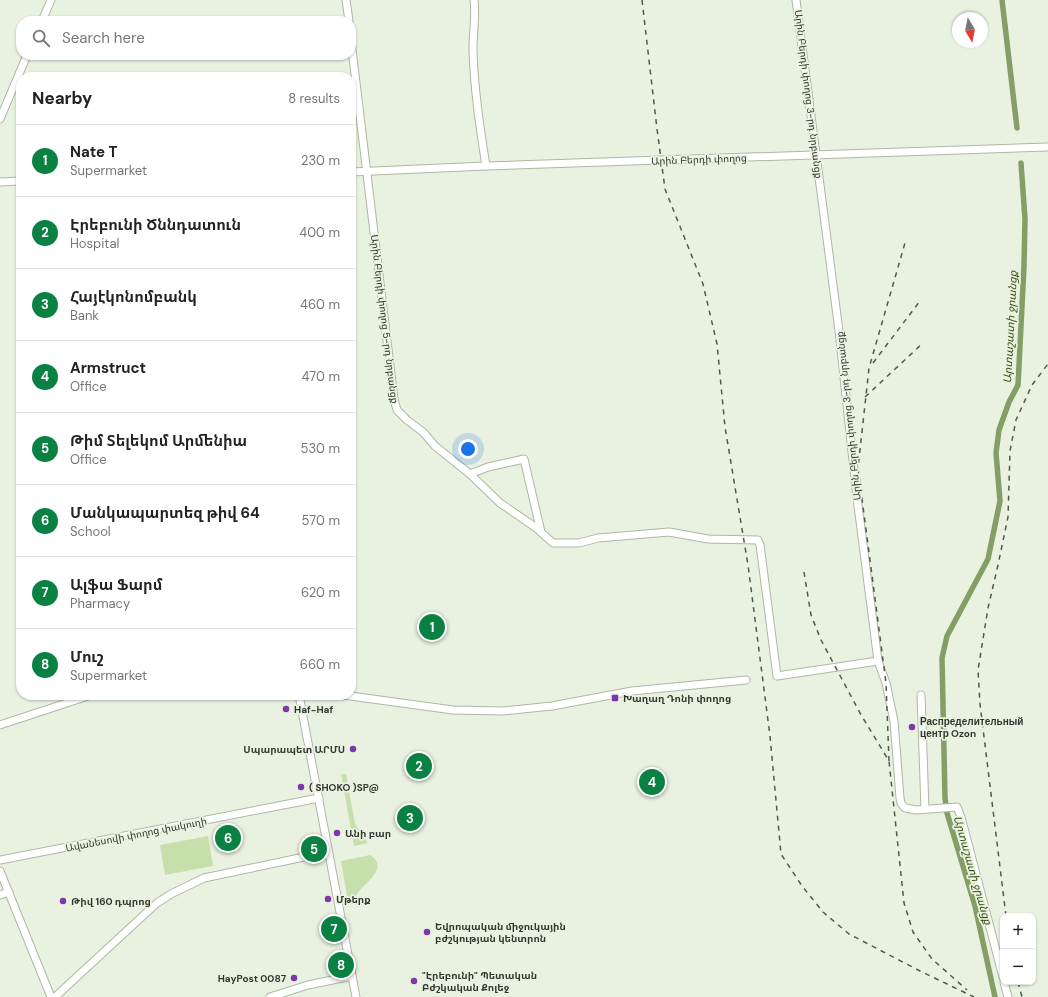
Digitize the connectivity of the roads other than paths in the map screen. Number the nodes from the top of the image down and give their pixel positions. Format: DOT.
graph roads {
  1 [pos="51,0"];
  2 [pos="346,0"];
  3 [pos="474,0"];
  4 [pos="796,0"];
  5 [pos="44,16"];
  6 [pos="348,16"];
  7 [pos="25,60"];
  8 [pos="353,60"];
  9 [pos="20,72"];
  10 [pos="355,72"];
  11 [pos="16,81"];
  12 [pos="356,82"];
  13 [pos="0,119"];
  14 [pos="1048,147"];
  15 [pos="816,155"];
  16 [pos="486,166"];
  17 [pos="356,172"];
  18 [pos="367,172"];
  19 [pos="16,181"];
  20 [pos="0,182"];
  21 [pos="470,474"];
  22 [pos="541,532"];
  23 [pos="878,661"];
  24 [pos="746,680"];
  25 [pos="921,695"];
  26 [pos="356,697"];
  27 [pos="77,700"];
  28 [pos="300,700"];
  29 [pos="0,725"];
  30 [pos="319,798"];
  31 [pos="926,809"];
  32 [pos="309,856"];
  33 [pos="0,860"];
  34 [pos="0,871"];
  35 [pos="8,892"];
  36 [pos="0,895"];
  37 [pos="1000,966"];
  38 [pos="352,976"];
  39 [pos="1005,985"];
  40 [pos="51,997"];
  41 [pos="55,997"];
  42 [pos="270,997"];
  43 [pos="356,997"];
  44 [pos="1008,997"];
  1 -- 5 [label="street"];
  2 -- 6 [label="street"];
  3 -- 16 [label="street"];
  4 -- 15 [label="street, Արին Բերդի փողոց 3-րդ նրբանցք"];
  7 -- 9 [label="street"];
  8 -- 10 [label="street, Արին Բերդի փողոց 5-րդ նրբանցք"];
  11 -- 13 [label="street"];
  12 -- 18 [label="street, Արին Բերդի փողոց 5-րդ նրբանցք"];
  14 -- 15 [label="street, Արին Բերդի փողոց"];
  15 -- 16 [label="street, Արին Բերդի փողոց"];
  15 -- 23 [label="street, Արին Բերդի փողոց 3-րդ նրբանցք"];
  16 -- 18 [label="street, Արին Բերդի փողոց"];
  17 -- 18 [label="street, Արին Բերդի փողոց"];
  18 -- 21 [label="street, Արին Բերդի փողոց 5-րդ նրբանցք"];
  19 -- 20 [label="street"];
  21 -- 22 [label="street, Արին Բերդի փողոց 5-րդ նրբանցք"];
  21 -- 22 [label="street"];
  22 -- 23 [label="street, Արին Բերդի փողոց 5-րդ նրբանցք"];
  23 -- 31 [label="street, Արին Բերդի փողոց 3-րդ նրբանցք"];
  24 -- 26 [label="street"];
  25 -- 31 [label="street"];
  27 -- 29 [label="street"];
  28 -- 30 [label="street"];
  30 -- 33 [label="street, Ավանեսովի փողոց փակուղի"];
  30 -- 38 [label="street"];
  31 -- 37 [label="street, Արին Բերդի փողոց 3-րդ նրբանցք"];
  32 -- 41 [label="street"];
  34 -- 35 [label="street"];
  35 -- 36 [label="street"];
  35 -- 40 [label="street"];
  38 -- 42 [label="street"];
  38 -- 43 [label="street"];
  39 -- 44 [label="street"];
}
